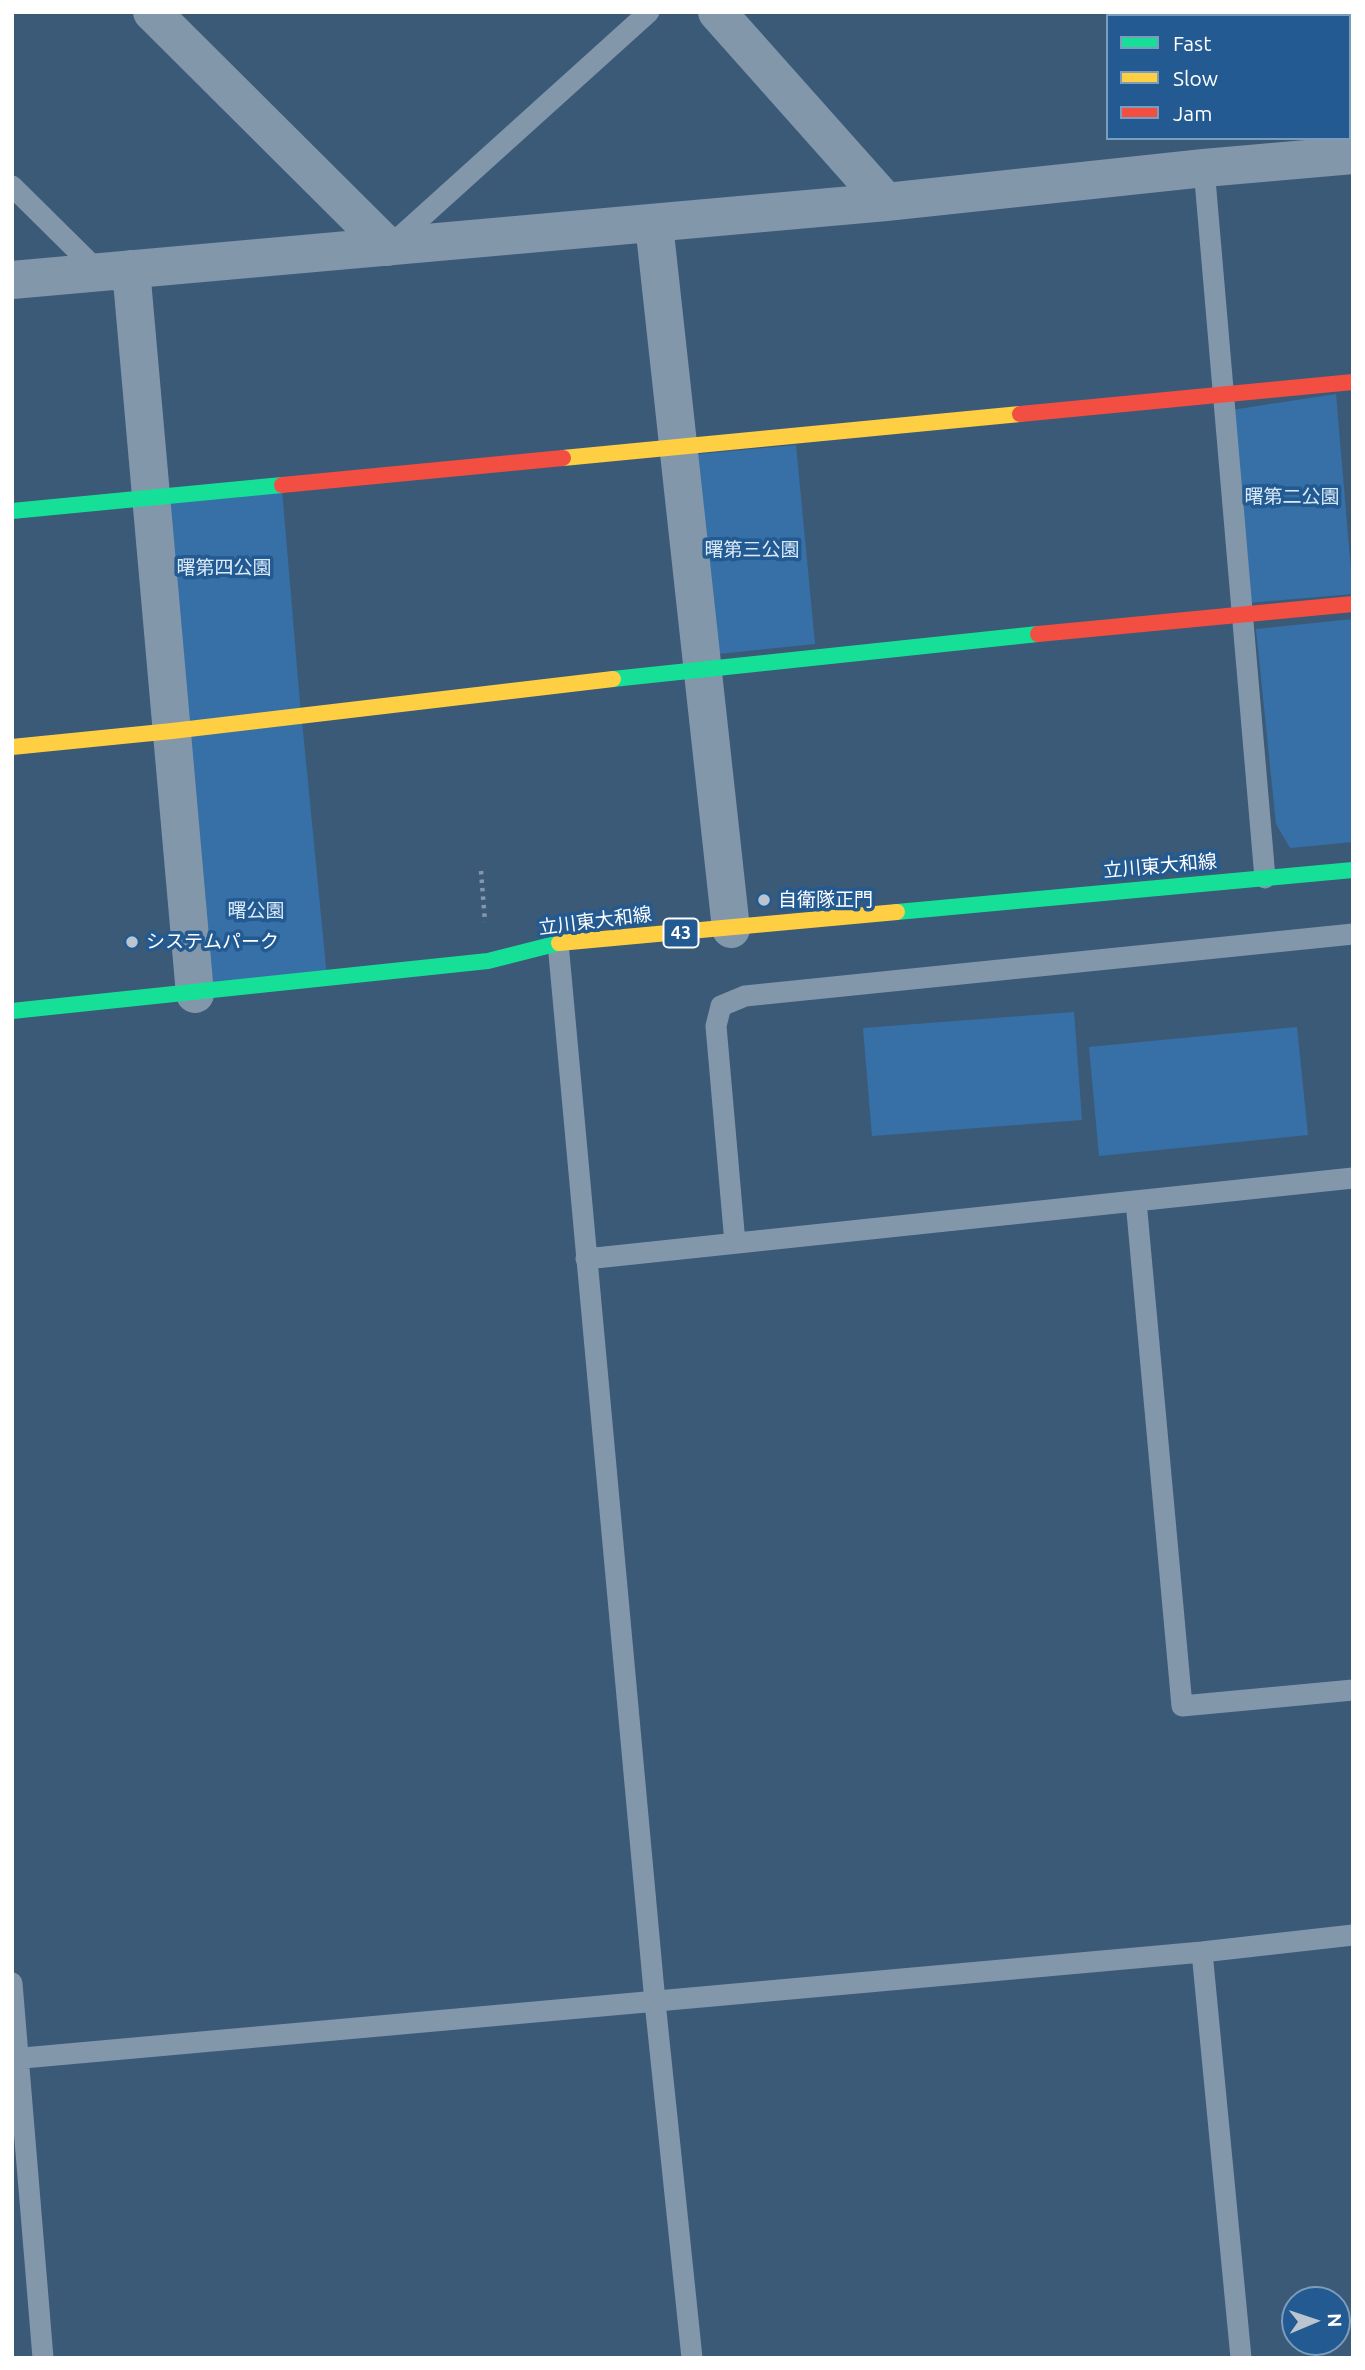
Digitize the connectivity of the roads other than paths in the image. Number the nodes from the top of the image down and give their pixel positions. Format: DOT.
graph roads {
  1 [pos="649,12"];
  2 [pos="717,12"];
  3 [pos="163,16"];
  4 [pos="1353,155"];
  5 [pos="1204,168"];
  6 [pos="12,186"];
  7 [pos="886,202"];
  8 [pos="654,224"];
  9 [pos="388,247"];
  10 [pos="115,271"];
  11 [pos="12,280"];
  12 [pos="1353,382"];
  13 [pos="1223,394"];
  14 [pos="678,447"];
  15 [pos="151,498"];
  16 [pos="12,511"];
  17 [pos="1353,604"];
  18 [pos="1242,613"];
  19 [pos="703,668"];
  20 [pos="172,731"];
  21 [pos="12,747"];
  22 [pos="1353,870"];
  23 [pos="1265,877"];
  24 [pos="731,929"];
  25 [pos="1353,934"];
  26 [pos="558,943"];
  27 [pos="195,994"];
  28 [pos="12,1011"];
  29 [pos="1353,1178"];
  30 [pos="1136,1201"];
  31 [pos="735,1243"];
  32 [pos="586,1259"];
  33 [pos="1353,1690"];
  34 [pos="1353,1935"];
  35 [pos="1202,1952"];
  36 [pos="12,1983"];
  37 [pos="655,2002"];
  38 [pos="15,2059"];
  39 [pos="43,2358"];
  40 [pos="692,2358"];
  41 [pos="1241,2358"];
  1 -- 9 [label="lane"];
  2 -- 7 [label="street"];
  3 -- 9 [label="street"];
  4 -- 5 [label="street"];
  5 -- 7 [label="street"];
  5 -- 13 [label="lane"];
  6 -- 10 [label="lane"];
  7 -- 8 [label="street"];
  8 -- 9 [label="street"];
  8 -- 14 [label="street"];
  9 -- 10 [label="street"];
  10 -- 11 [label="street"];
  10 -- 15 [label="street"];
  12 -- 13 [label="street"];
  13 -- 14 [label="street"];
  13 -- 18 [label="lane"];
  14 -- 15 [label="street"];
  14 -- 19 [label="street"];
  15 -- 16 [label="street"];
  15 -- 20 [label="street"];
  17 -- 18 [label="street"];
  18 -- 19 [label="street"];
  18 -- 23 [label="lane"];
  19 -- 20 [label="street"];
  19 -- 24 [label="street"];
  20 -- 21 [label="street"];
  20 -- 27 [label="street"];
  22 -- 23 [label="street, 立川東大和線 / 43"];
  23 -- 24 [label="street, 立川東大和線 / 43"];
  24 -- 26 [label="street, 立川東大和線 / 43"];
  25 -- 31 [label="lane"];
  26 -- 27 [label="street, 立川東大和線 / 43"];
  26 -- 32 [label="lane"];
  27 -- 28 [label="street, 立川東大和線 / 43"];
  29 -- 30 [label="lane"];
  30 -- 31 [label="lane"];
  30 -- 33 [label="lane"];
  31 -- 32 [label="lane"];
  32 -- 37 [label="lane"];
  34 -- 35 [label="lane"];
  35 -- 37 [label="lane"];
  35 -- 41 [label="lane"];
  36 -- 38 [label="lane"];
  37 -- 38 [label="lane"];
  37 -- 40 [label="lane"];
  38 -- 39 [label="lane"];
}
